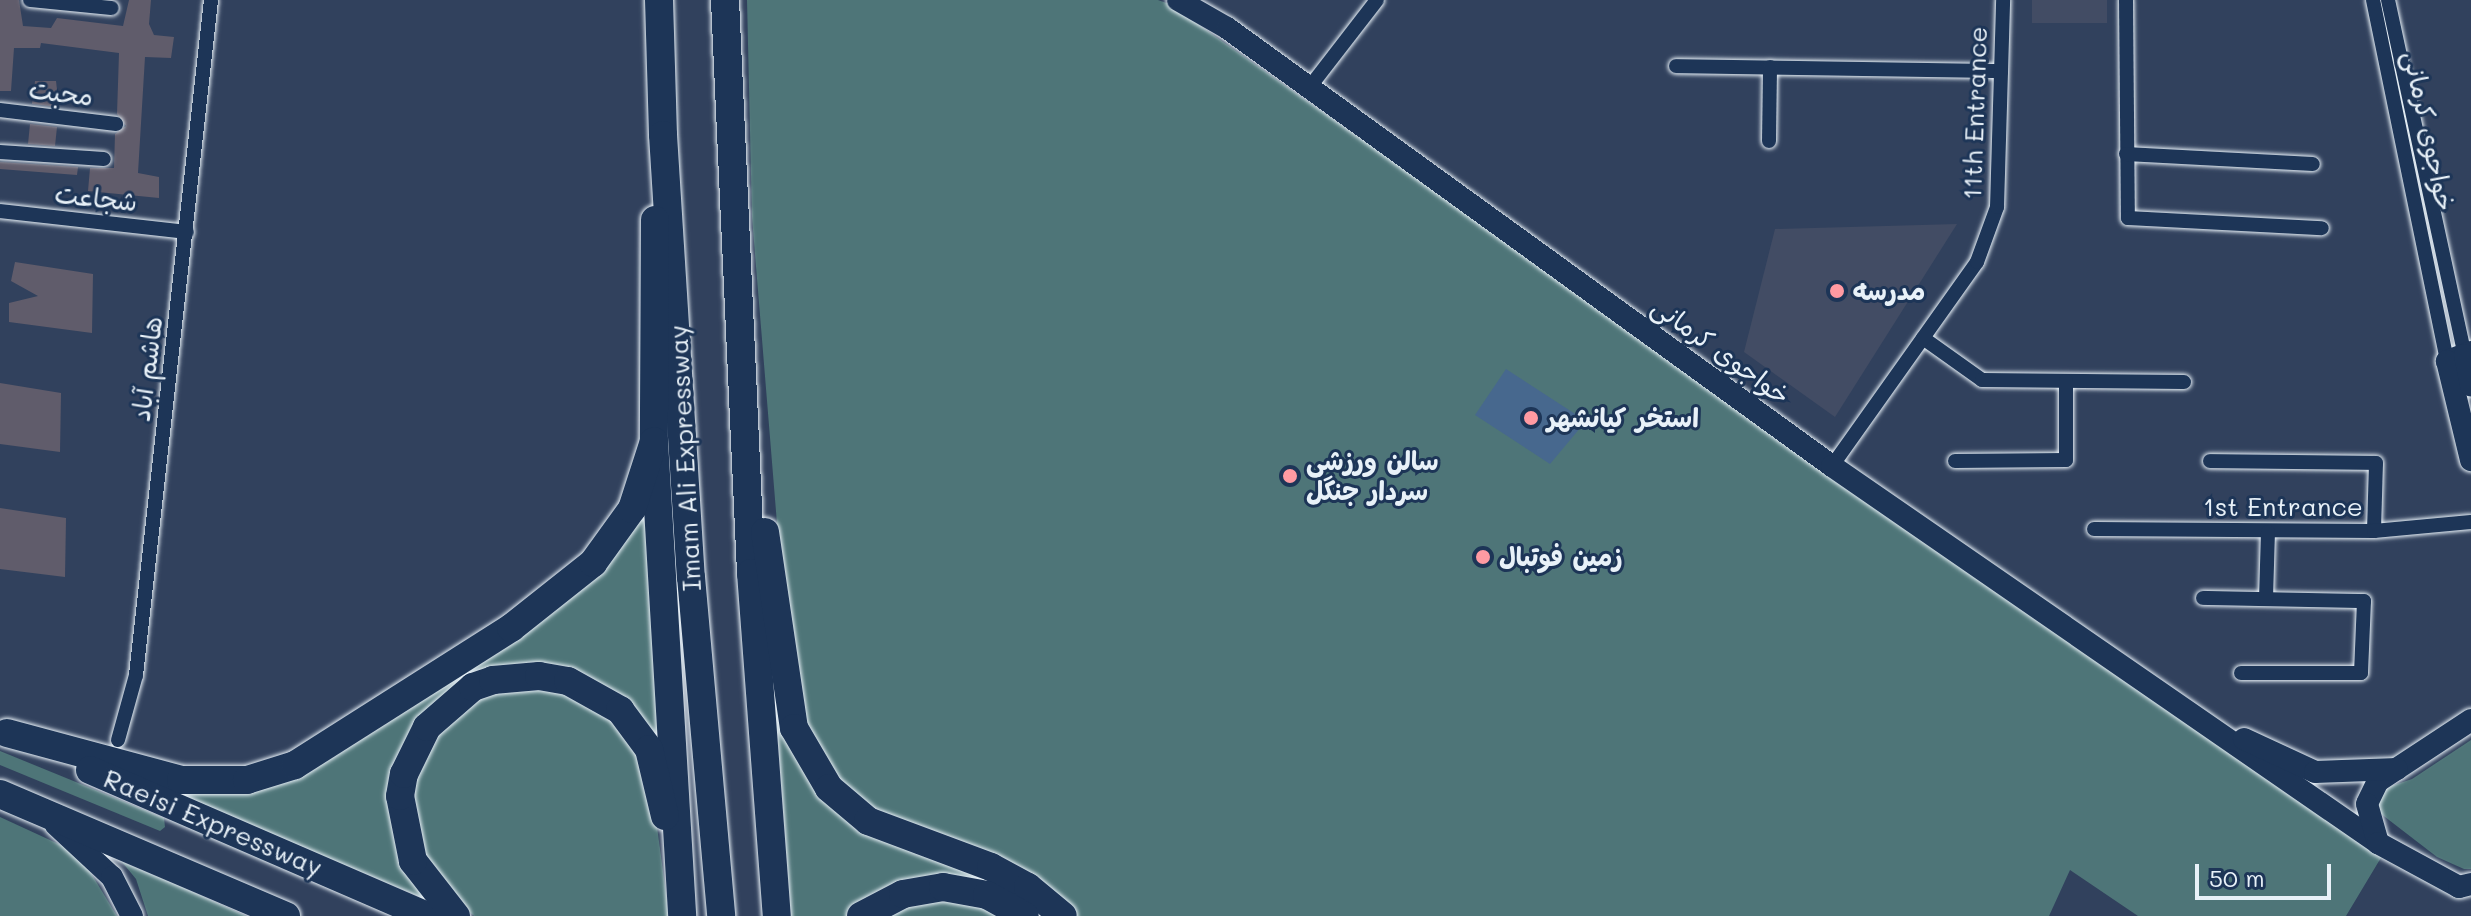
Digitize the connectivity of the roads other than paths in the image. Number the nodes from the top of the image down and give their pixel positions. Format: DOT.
graph roads {
  1 [pos="30,0"];
  2 [pos="211,0"];
  3 [pos="659,0"];
  4 [pos="725,0"];
  5 [pos="1178,0"];
  6 [pos="1201,0"];
  7 [pos="1377,0"];
  8 [pos="2003,0"];
  9 [pos="2126,0"];
  10 [pos="2373,0"];
  11 [pos="2388,0"];
  12 [pos="112,8"];
  13 [pos="1227,28"];
  14 [pos="1676,66"];
  15 [pos="1770,67"];
  16 [pos="2001,71"];
  17 [pos="1309,88"];
  18 [pos="0,110"];
  19 [pos="116,124"];
  20 [pos="663,135"];
  21 [pos="1769,141"];
  22 [pos="0,152"];
  23 [pos="2126,154"];
  24 [pos="104,159"];
  25 [pos="2313,164"];
  26 [pos="0,211"];
  27 [pos="2322,228"];
  28 [pos="187,232"];
  29 [pos="1923,338"];
  30 [pos="2464,356"];
  31 [pos="2066,381"];
  32 [pos="2184,382"];
  33 [pos="2471,385"];
  34 [pos="744,437"];
  35 [pos="654,441"];
  36 [pos="2471,460"];
  37 [pos="1955,461"];
  38 [pos="2210,461"];
  39 [pos="1832,466"];
  40 [pos="2471,522"];
  41 [pos="2094,529"];
  42 [pos="2374,531"];
  43 [pos="2268,532"];
  44 [pos="2203,598"];
  45 [pos="2266,599"];
  46 [pos="2241,673"];
  47 [pos="2471,701"];
  48 [pos="2190,710"];
  49 [pos="2471,720"];
  50 [pos="4,732"];
  51 [pos="118,740"];
  52 [pos="2441,741"];
  53 [pos="2398,769"];
  54 [pos="0,794"];
  55 [pos="33,807"];
  56 [pos="2378,843"];
  57 [pos="677,876"];
  58 [pos="2467,887"];
  59 [pos="132,916"];
  60 [pos="286,916"];
  61 [pos="427,916"];
  62 [pos="456,916"];
  63 [pos="682,916"];
  64 [pos="721,916"];
  65 [pos="777,916"];
  66 [pos="861,916"];
  67 [pos="1025,916"];
  68 [pos="1063,916"];
  1 -- 12 [label="street"];
  2 -- 28 [label="street, هاشم آباد"];
  3 -- 20 [label="highway, Imam Ali Expressway"];
  4 -- 34 [label="highway"];
  5 -- 13 [label="main road"];
  6 -- 13 [label="main road"];
  7 -- 17 [label="street"];
  8 -- 16 [label="street, 11th Entrance"];
  9 -- 23 [label="street"];
  10 -- 30 [label="street, خواجوی کرمانی"];
  11 -- 30 [label="street, خواجوی کرمانی"];
  13 -- 17 [label="main road, خواجوی کرمانی"];
  14 -- 15 [label="street"];
  15 -- 16 [label="street"];
  15 -- 21 [label="street"];
  16 -- 29 [label="street, 11th Entrance"];
  17 -- 39 [label="main road, خواجوی کرمانی"];
  18 -- 19 [label="street, محبت"];
  20 -- 35 [label="highway"];
  20 -- 64 [label="highway, Imam Ali Expressway"];
  22 -- 24 [label="street"];
  23 -- 25 [label="street"];
  23 -- 27 [label="street"];
  26 -- 28 [label="street, شجاعت"];
  28 -- 51 [label="street, هاشم آباد"];
  29 -- 31 [label="street"];
  29 -- 39 [label="street, 11th Entrance"];
  30 -- 33 [label="main road, خواجوی کرمانی"];
  30 -- 36 [label="main road, خواجوی کرمانی"];
  31 -- 32 [label="street"];
  31 -- 37 [label="street"];
  34 -- 65 [label="highway"];
  34 -- 68 [label="highway"];
  35 -- 50 [label="highway"];
  35 -- 57 [label="highway"];
  38 -- 42 [label="street"];
  39 -- 48 [label="main road, خواجوی کرمانی"];
  40 -- 42 [label="street, 1st Entrance"];
  41 -- 43 [label="street, 1st Entrance"];
  42 -- 43 [label="street, 1st Entrance"];
  43 -- 45 [label="street"];
  44 -- 45 [label="street"];
  45 -- 46 [label="street"];
  47 -- 52 [label="main road"];
  48 -- 53 [label="main road"];
  48 -- 56 [label="main road"];
  49 -- 52 [label="main road"];
  50 -- 61 [label="highway, Raeisi Expressway"];
  52 -- 53 [label="main road"];
  53 -- 56 [label="main road"];
  54 -- 55 [label="highway"];
  55 -- 59 [label="main road"];
  55 -- 60 [label="highway"];
  56 -- 58 [label="main road"];
  57 -- 62 [label="highway"];
  57 -- 63 [label="highway"];
  66 -- 67 [label="highway"];
}
